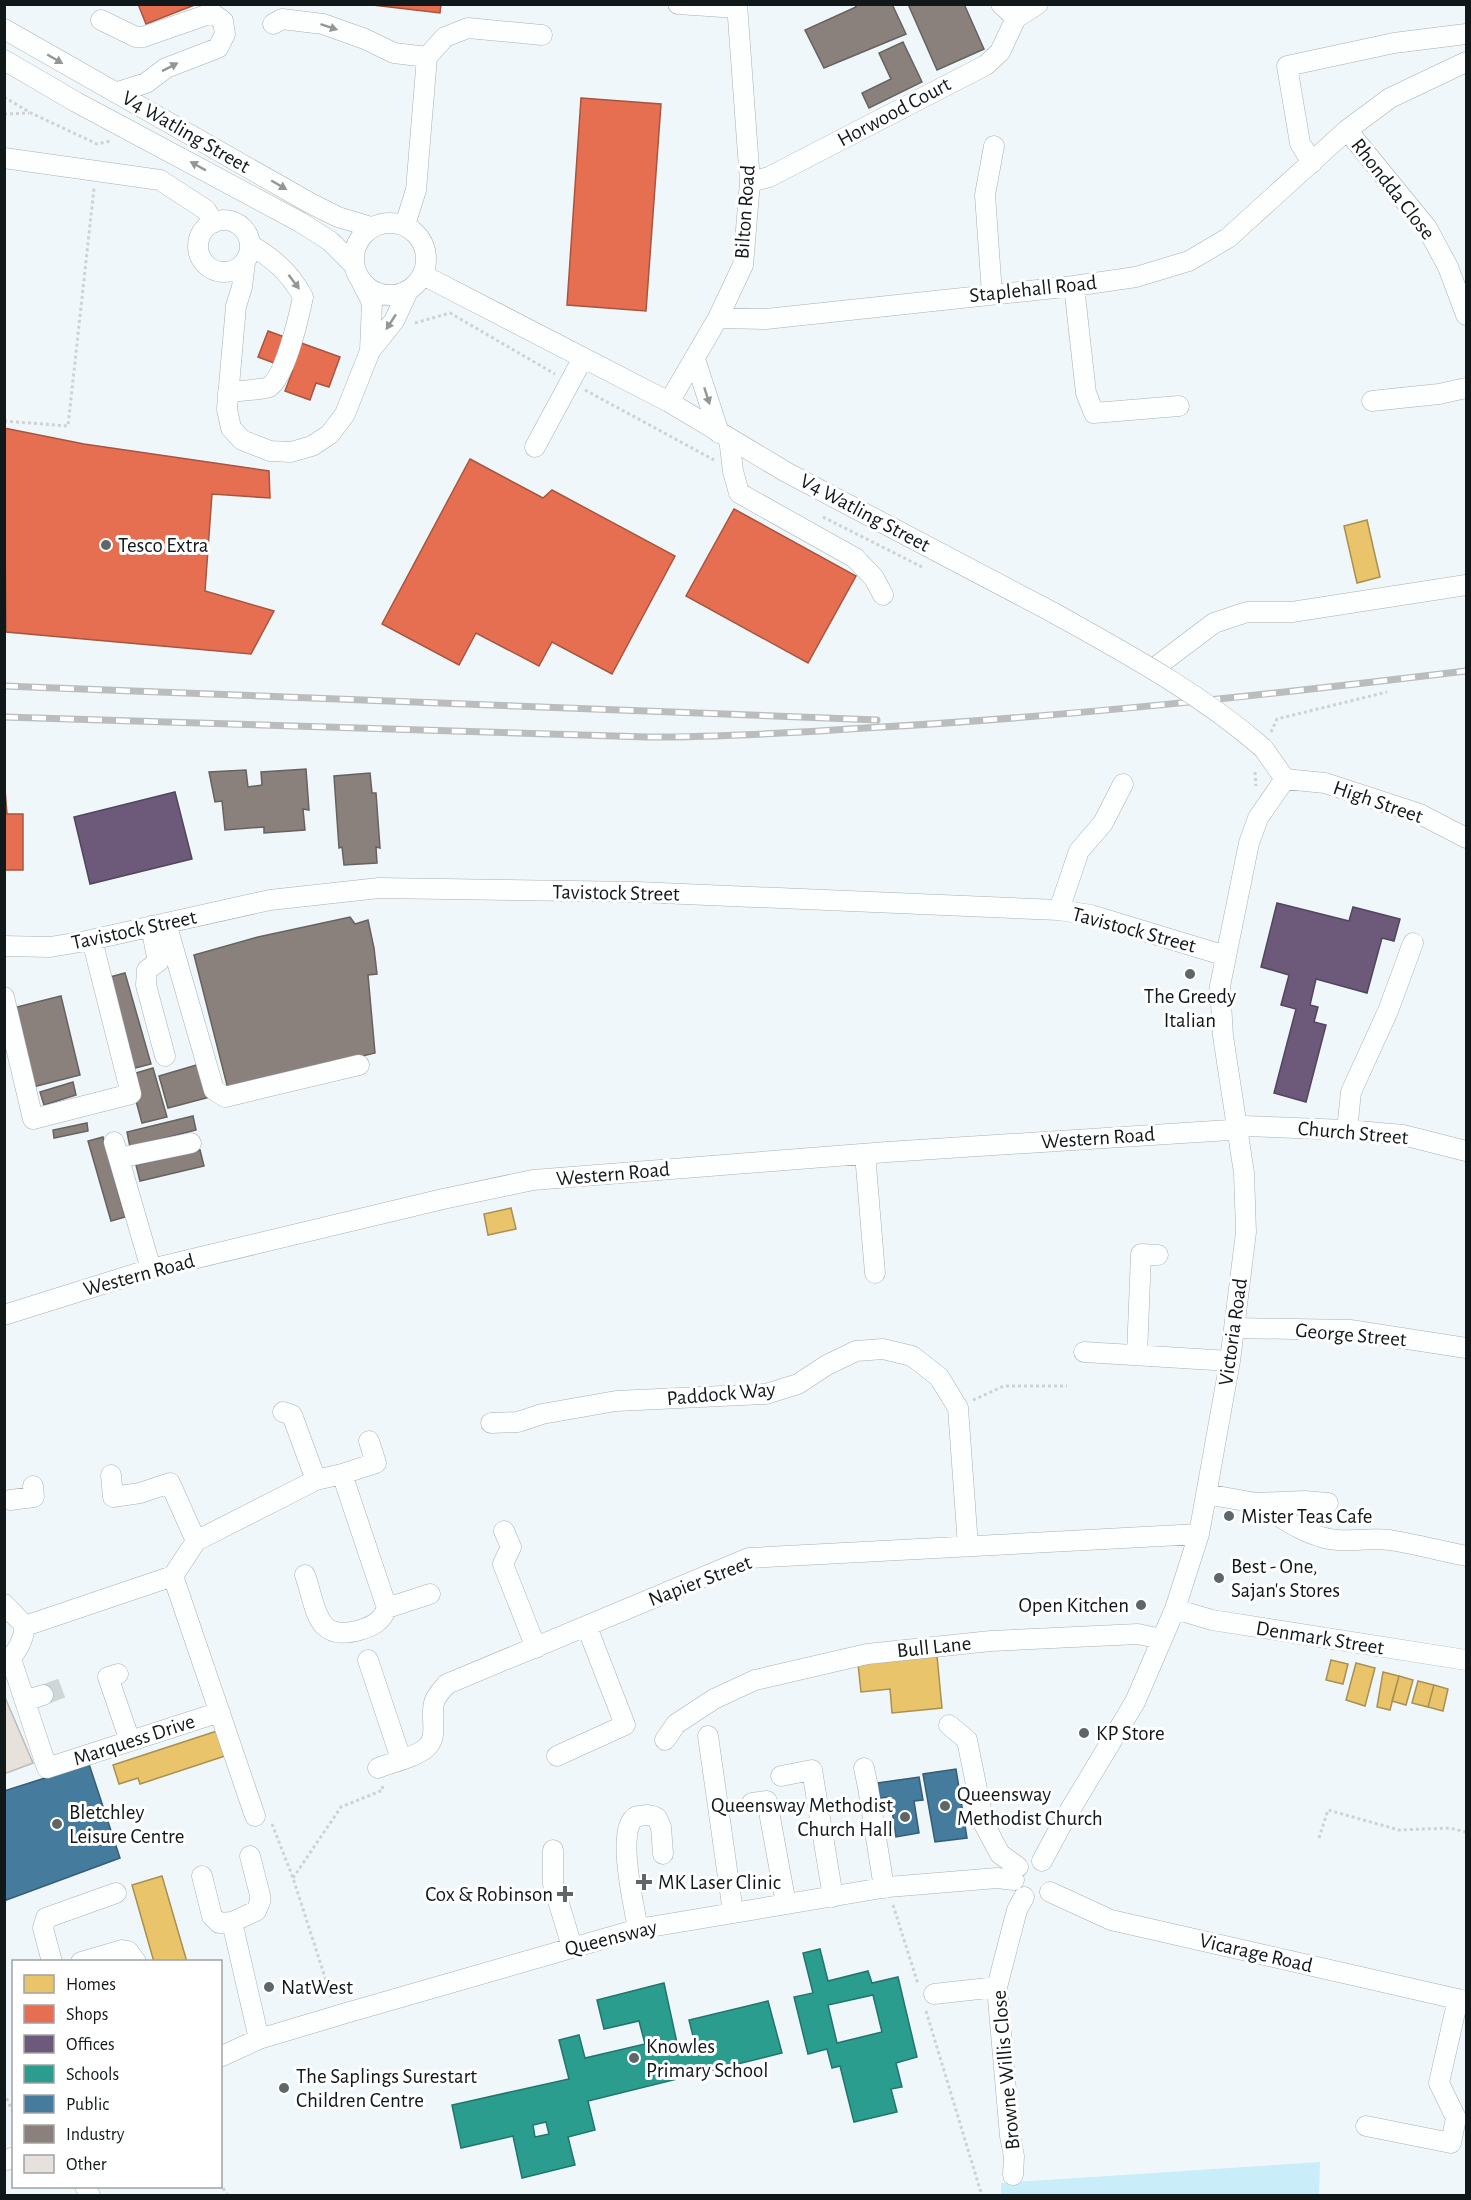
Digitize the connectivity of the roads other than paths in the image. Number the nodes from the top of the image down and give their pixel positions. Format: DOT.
graph roads {
  1 [pos="678,4"];
  2 [pos="1001,4"];
  3 [pos="1038,4"];
  4 [pos="737,6"];
  5 [pos="1016,18"];
  6 [pos="101,20"];
  7 [pos="273,24"];
  8 [pos="4,29"];
  9 [pos="1467,34"];
  10 [pos="542,35"];
  11 [pos="427,57"];
  12 [pos="4,60"];
  13 [pos="1467,62"];
  14 [pos="118,92"];
  15 [pos="1347,130"];
  16 [pos="994,146"];
  17 [pos="4,158"];
  18 [pos="1312,163"];
  19 [pos="750,182"];
  20 [pos="213,223"];
  21 [pos="405,225"];
  22 [pos="371,227"];
  23 [pos="248,253"];
  24 [pos="353,264"];
  25 [pos="212,270"];
  26 [pos="423,275"];
  27 [pos="362,283"];
  28 [pos="1074,286"];
  29 [pos="408,291"];
  30 [pos="992,294"];
  31 [pos="236,306"];
  32 [pos="1467,315"];
  33 [pos="718,318"];
  34 [pos="370,351"];
  35 [pos="583,358"];
  36 [pos="695,359"];
  37 [pos="1467,388"];
  38 [pos="228,393"];
  39 [pos="1372,401"];
  40 [pos="669,402"];
  41 [pos="1179,406"];
  42 [pos="724,435"];
  43 [pos="535,447"];
  44 [pos="1467,585"];
  45 [pos="883,595"];
  46 [pos="1153,669"];
  47 [pos="1285,779"];
  48 [pos="1123,784"];
  49 [pos="1467,838"];
  50 [pos="1059,910"];
  51 [pos="159,925"];
  52 [pos="92,940"];
  53 [pos="1413,943"];
  54 [pos="4,946"];
  55 [pos="1226,956"];
  56 [pos="4,997"];
  57 [pos="8,1031"];
  58 [pos="165,1056"];
  59 [pos="359,1065"];
  60 [pos="1238,1128"];
  61 [pos="1347,1130"];
  62 [pos="191,1143"];
  63 [pos="1467,1151"];
  64 [pos="865,1154"];
  65 [pos="1158,1255"];
  66 [pos="151,1269"];
  67 [pos="875,1273"];
  68 [pos="4,1315"];
  69 [pos="1235,1328"];
  70 [pos="1467,1348"];
  71 [pos="1084,1352"];
  72 [pos="1137,1355"];
  73 [pos="1230,1361"];
  74 [pos="283,1412"];
  75 [pos="491,1423"];
  76 [pos="369,1441"];
  77 [pos="342,1474"];
  78 [pos="111,1475"];
  79 [pos="316,1480"];
  80 [pos="33,1486"];
  81 [pos="1206,1494"];
  82 [pos="10,1500"];
  83 [pos="1256,1503"];
  84 [pos="1328,1503"];
  85 [pos="504,1531"];
  86 [pos="1199,1534"];
  87 [pos="196,1541"];
  88 [pos="968,1546"];
  89 [pos="1467,1556"];
  90 [pos="305,1575"];
  91 [pos="173,1576"];
  92 [pos="430,1594"];
  93 [pos="4,1604"];
  94 [pos="387,1608"];
  95 [pos="1175,1609"];
  96 [pos="587,1627"];
  97 [pos="25,1631"];
  98 [pos="1161,1639"];
  99 [pos="536,1647"];
  100 [pos="8,1660"];
  101 [pos="368,1660"];
  102 [pos="1467,1660"];
  103 [pos="118,1674"];
  104 [pos="220,1712"];
  105 [pos="949,1725"];
  106 [pos="708,1736"];
  107 [pos="665,1740"];
  108 [pos="130,1741"];
  109 [pos="557,1756"];
  110 [pos="401,1759"];
  111 [pos="378,1768"];
  112 [pos="864,1768"];
  113 [pos="781,1776"];
  114 [pos="752,1803"];
  115 [pos="263,1818"];
  116 [pos="553,1850"];
  117 [pos="663,1854"];
  118 [pos="250,1856"];
  119 [pos="1042,1861"];
  120 [pos="1016,1873"];
  121 [pos="202,1876"];
  122 [pos="884,1888"];
  123 [pos="1050,1892"];
  124 [pos="116,1893"];
  125 [pos="833,1897"];
  126 [pos="1024,1897"];
  127 [pos="786,1904"];
  128 [pos="733,1912"];
  129 [pos="232,1922"];
  130 [pos="638,1929"];
  131 [pos="572,1947"];
  132 [pos="51,1960"];
  133 [pos="88,1960"];
  134 [pos="135,1960"];
  135 [pos="997,1988"];
  136 [pos="926,1997"];
  137 [pos="1462,2000"];
  138 [pos="259,2039"];
  139 [pos="222,2056"];
  140 [pos="1366,2126"];
  141 [pos="1013,2175"];
  1 -- 4 [label="street"];
  2 -- 5 [label="street"];
  3 -- 5 [label="street"];
  4 -- 19 [label="street, Bilton Road"];
  5 -- 19 [label="street, Horwood Court"];
  14 -- 6 [label="street, one-way"];
  7 -- 11 [label="street, one-way"];
  8 -- 14 [label="street, V4 Watling Street, one-way"];
  9 -- 18 [label="street"];
  10 -- 11 [label="street"];
  11 -- 21 [label="street"];
  24 -- 12 [label="street, V4 Watling Street, one-way"];
  13 -- 15 [label="street, Staplehall Road"];
  14 -- 22 [label="street, V4 Watling Street, one-way"];
  15 -- 18 [label="street, Staplehall Road"];
  15 -- 32 [label="street, Rhondda Close"];
  16 -- 30 [label="street"];
  17 -- 20 [label="street"];
  18 -- 28 [label="street, Staplehall Road"];
  19 -- 33 [label="street, Bilton Road"];
  20 -- 23 [label="street"];
  20 -- 25 [label="street"];
  21 -- 22 [label="street"];
  21 -- 26 [label="street"];
  22 -- 24 [label="street"];
  23 -- 25 [label="street"];
  23 -- 31 [label="street"];
  23 -- 38 [label="street, one-way"];
  24 -- 27 [label="street"];
  25 -- 31 [label="street"];
  26 -- 29 [label="street"];
  26 -- 35 [label="street, V4 Watling Street"];
  27 -- 29 [label="street"];
  27 -- 34 [label="street"];
  28 -- 30 [label="street, Staplehall Road"];
  28 -- 41 [label="street"];
  29 -- 34 [label="street, one-way"];
  30 -- 33 [label="street, Staplehall Road"];
  31 -- 38 [label="street"];
  33 -- 36 [label="street, Bilton Road"];
  34 -- 38 [label="street"];
  35 -- 40 [label="street, V4 Watling Street"];
  35 -- 43 [label="street"];
  36 -- 40 [label="street, Bilton Road"];
  36 -- 42 [label="street, one-way"];
  37 -- 39 [label="street"];
  40 -- 42 [label="street, V4 Watling Street"];
  42 -- 45 [label="street"];
  42 -- 46 [label="street, V4 Watling Street, bridge"];
  44 -- 46 [label="street"];
  46 -- 47 [label="street, V4 Watling Street, bridge"];
  47 -- 49 [label="street, High Street"];
  47 -- 55 [label="street, Victoria Road"];
  48 -- 50 [label="street"];
  50 -- 51 [label="street, Tavistock Street"];
  50 -- 55 [label="street, Tavistock Street"];
  51 -- 52 [label="street, Tavistock Street"];
  51 -- 58 [label="street"];
  51 -- 59 [label="street"];
  52 -- 54 [label="street, Tavistock Street"];
  52 -- 57 [label="street"];
  53 -- 61 [label="street"];
  55 -- 60 [label="street, Victoria Road"];
  56 -- 57 [label="street"];
  60 -- 61 [label="street, Church Street"];
  60 -- 64 [label="street, Western Road"];
  60 -- 69 [label="street, Victoria Road"];
  61 -- 63 [label="street, Church Street"];
  62 -- 66 [label="street"];
  64 -- 66 [label="street, Western Road"];
  64 -- 67 [label="street"];
  65 -- 72 [label="street"];
  66 -- 68 [label="street, Western Road"];
  69 -- 70 [label="street, George Street"];
  69 -- 73 [label="street, Victoria Road"];
  71 -- 72 [label="street"];
  72 -- 73 [label="street"];
  73 -- 81 [label="street, Victoria Road"];
  74 -- 79 [label="street"];
  75 -- 88 [label="street, Paddock Way"];
  76 -- 77 [label="street"];
  77 -- 79 [label="street"];
  77 -- 94 [label="street"];
  78 -- 87 [label="street"];
  79 -- 87 [label="street"];
  80 -- 82 [label="street"];
  81 -- 83 [label="street"];
  81 -- 86 [label="street, Victoria Road"];
  83 -- 84 [label="street"];
  83 -- 89 [label="street"];
  85 -- 99 [label="street"];
  86 -- 88 [label="street, Napier Street"];
  86 -- 95 [label="street, Victoria Road"];
  87 -- 91 [label="street"];
  88 -- 96 [label="street, Napier Street"];
  90 -- 94 [label="street"];
  91 -- 97 [label="street"];
  91 -- 104 [label="street, Marquess Drive"];
  92 -- 94 [label="street"];
  93 -- 97 [label="street"];
  95 -- 98 [label="street, Victoria Road"];
  95 -- 102 [label="street, Denmark Street"];
  96 -- 99 [label="street, Napier Street"];
  96 -- 109 [label="street"];
  97 -- 100 [label="street"];
  98 -- 107 [label="street, Bull Lane"];
  98 -- 119 [label="street, Victoria Road"];
  99 -- 110 [label="street, Napier Street"];
  100 -- 108 [label="street, Marquess Drive"];
  101 -- 110 [label="street"];
  103 -- 108 [label="street"];
  104 -- 108 [label="street, Marquess Drive"];
  104 -- 115 [label="street, Marquess Drive"];
  105 -- 120 [label="street"];
  106 -- 128 [label="street"];
  110 -- 111 [label="street, Napier Street"];
  112 -- 122 [label="street"];
  113 -- 125 [label="street"];
  114 -- 127 [label="street"];
  116 -- 131 [label="street"];
  117 -- 130 [label="street"];
  118 -- 129 [label="street"];
  119 -- 120 [label="street"];
  119 -- 123 [label="street"];
  120 -- 122 [label="street, Queensway"];
  120 -- 126 [label="street"];
  121 -- 129 [label="street"];
  122 -- 125 [label="street, Queensway"];
  123 -- 126 [label="street"];
  123 -- 137 [label="street, Vicarage Road"];
  124 -- 132 [label="street"];
  125 -- 127 [label="street, Queensway"];
  126 -- 135 [label="street, Browne Willis Close"];
  127 -- 128 [label="street, Queensway"];
  128 -- 130 [label="street, Queensway"];
  129 -- 138 [label="street"];
  130 -- 131 [label="street, Queensway"];
  131 -- 138 [label="street, Queensway"];
  133 -- 134 [label="street"];
  135 -- 136 [label="street"];
  135 -- 141 [label="street, Browne Willis Close"];
  137 -- 140 [label="street"];
  138 -- 139 [label="street, Queensway"];
}
